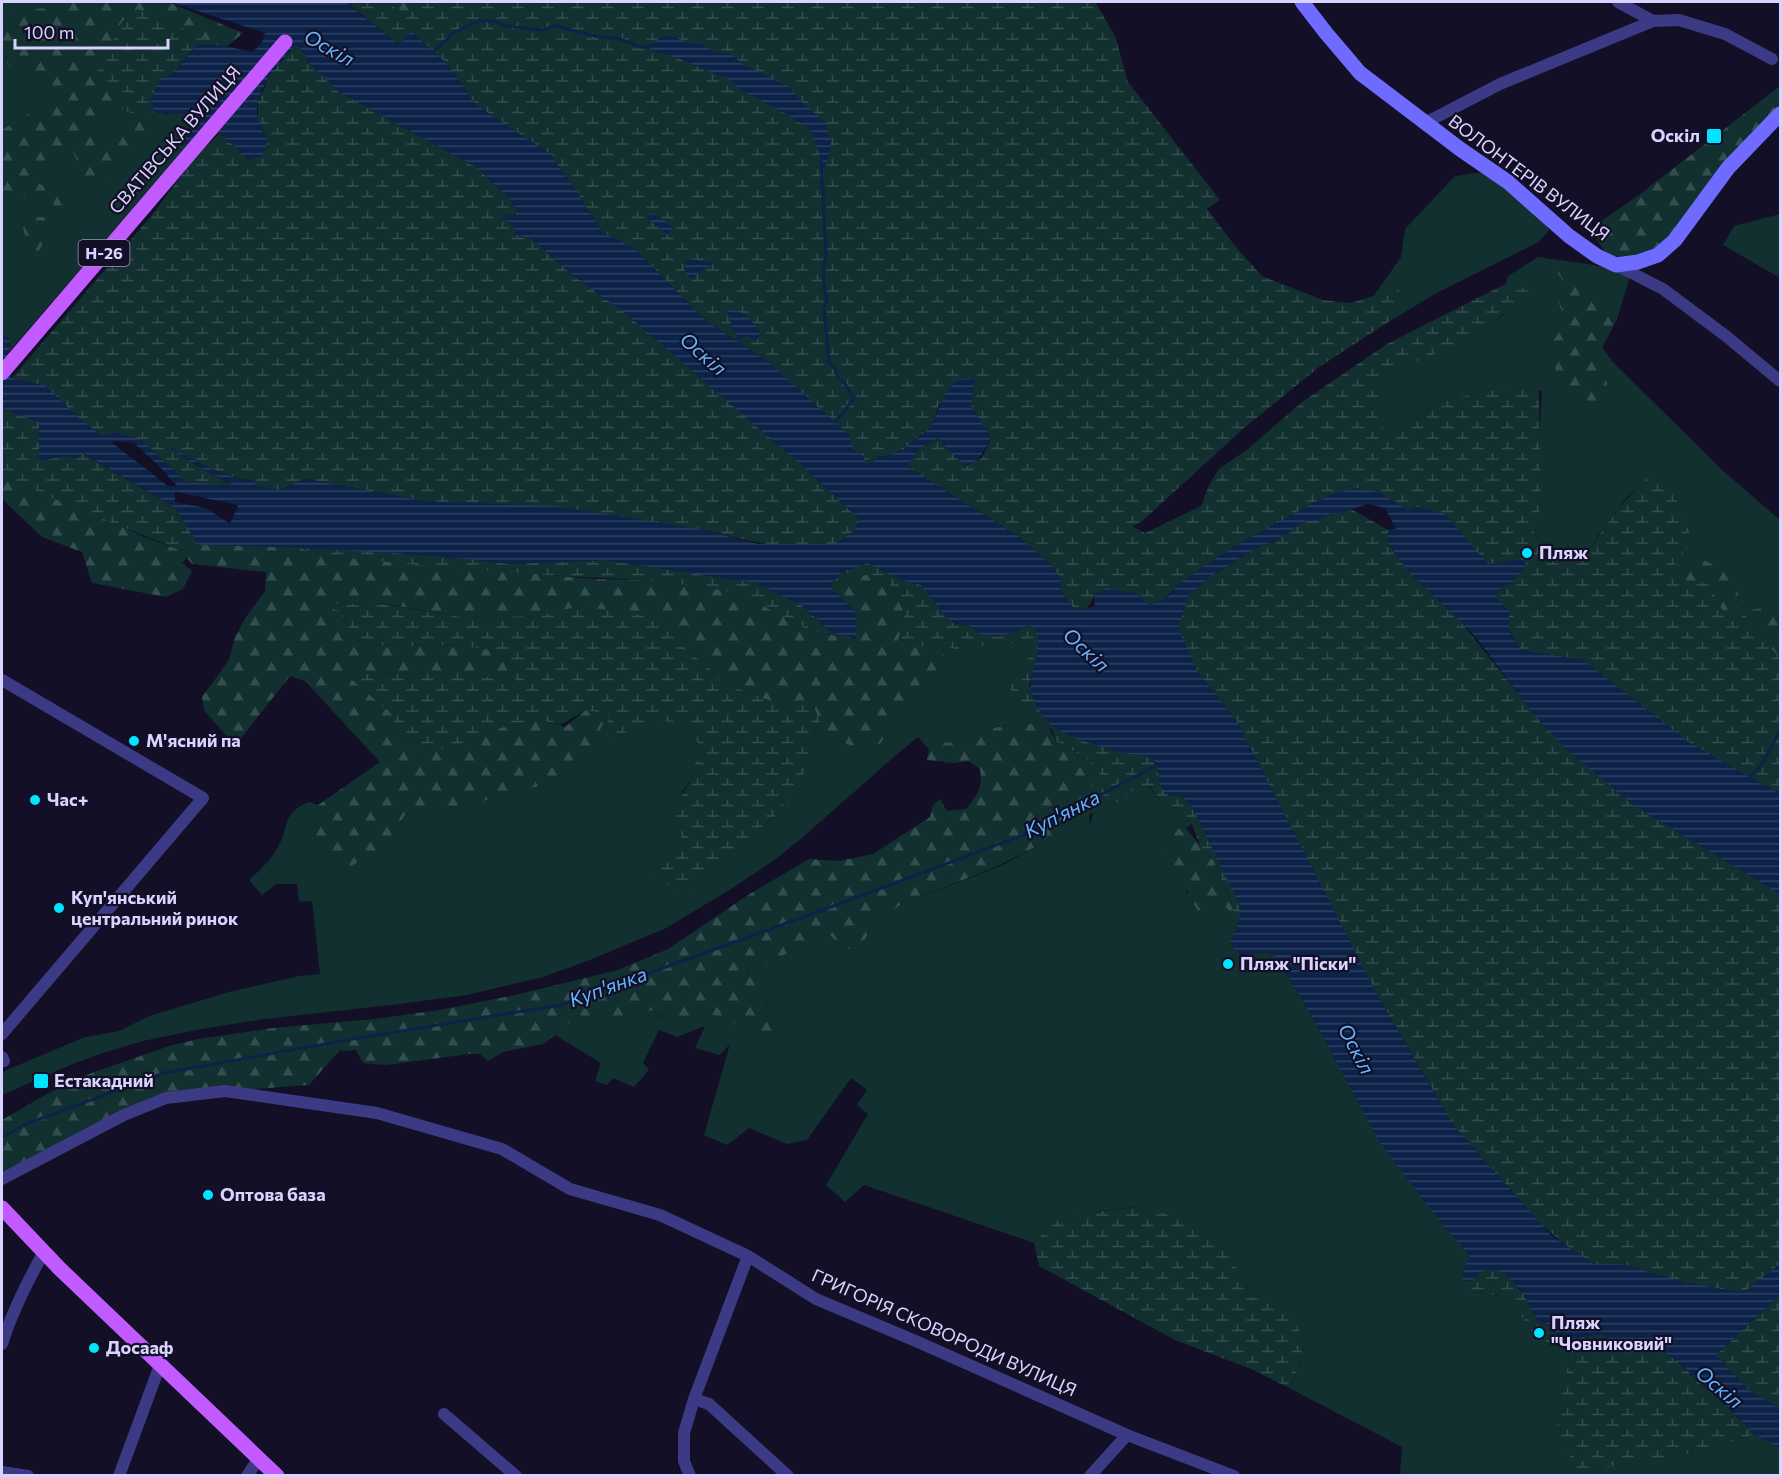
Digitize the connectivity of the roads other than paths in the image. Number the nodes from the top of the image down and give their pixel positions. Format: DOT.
graph roads {
  1 [pos="1302,2"];
  2 [pos="1618,2"];
  3 [pos="1653,21"];
  4 [pos="285,42"];
  5 [pos="1772,59"];
  6 [pos="1780,114"];
  7 [pos="1425,123"];
  8 [pos="1616,265"];
  9 [pos="2,373"];
  10 [pos="1780,381"];
  11 [pos="2,681"];
  12 [pos="2,1034"];
  13 [pos="2,1179"];
  14 [pos="2,1208"];
  15 [pos="44,1252"];
  16 [pos="748,1256"];
  17 [pos="2,1344"];
  18 [pos="160,1365"];
  19 [pos="694,1399"];
  20 [pos="444,1414"];
  21 [pos="1127,1435"];
  22 [pos="259,1458"];
  23 [pos="2,1472"];
  24 [pos="28,1476"];
  25 [pos="118,1476"];
  26 [pos="247,1476"];
  27 [pos="277,1476"];
  28 [pos="516,1476"];
  29 [pos="690,1476"];
  30 [pos="788,1476"];
  31 [pos="1090,1476"];
  32 [pos="1234,1476"];
  1 -- 7 [label="street, ВОЛОНТЕРІВ ВУЛИЦЯ"];
  2 -- 3 [label="street"];
  3 -- 5 [label="street"];
  3 -- 7 [label="street"];
  4 -- 9 [label="main road, СВАТІВСЬКА ВУЛИЦЯ / Н-26"];
  6 -- 8 [label="street"];
  7 -- 8 [label="street, ВОЛОНТЕРІВ ВУЛИЦЯ"];
  8 -- 10 [label="street, ВОЛОНТЕРІВ ВУЛИЦЯ"];
  11 -- 12 [label="street"];
  13 -- 16 [label="street, ГРИГОРІЯ СКОВОРОДИ ВУЛИЦЯ"];
  14 -- 15 [label="main road"];
  15 -- 17 [label="street"];
  15 -- 18 [label="main road"];
  16 -- 19 [label="street"];
  16 -- 21 [label="street, ГРИГОРІЯ СКОВОРОДИ ВУЛИЦЯ"];
  18 -- 22 [label="main road"];
  18 -- 25 [label="street"];
  19 -- 29 [label="street"];
  19 -- 30 [label="street"];
  20 -- 28 [label="street"];
  21 -- 31 [label="street"];
  21 -- 32 [label="street, ГРИГОРІЯ СКОВОРОДИ ВУЛИЦЯ"];
  22 -- 26 [label="street"];
  22 -- 27 [label="main road"];
  23 -- 24 [label="street"];
}
